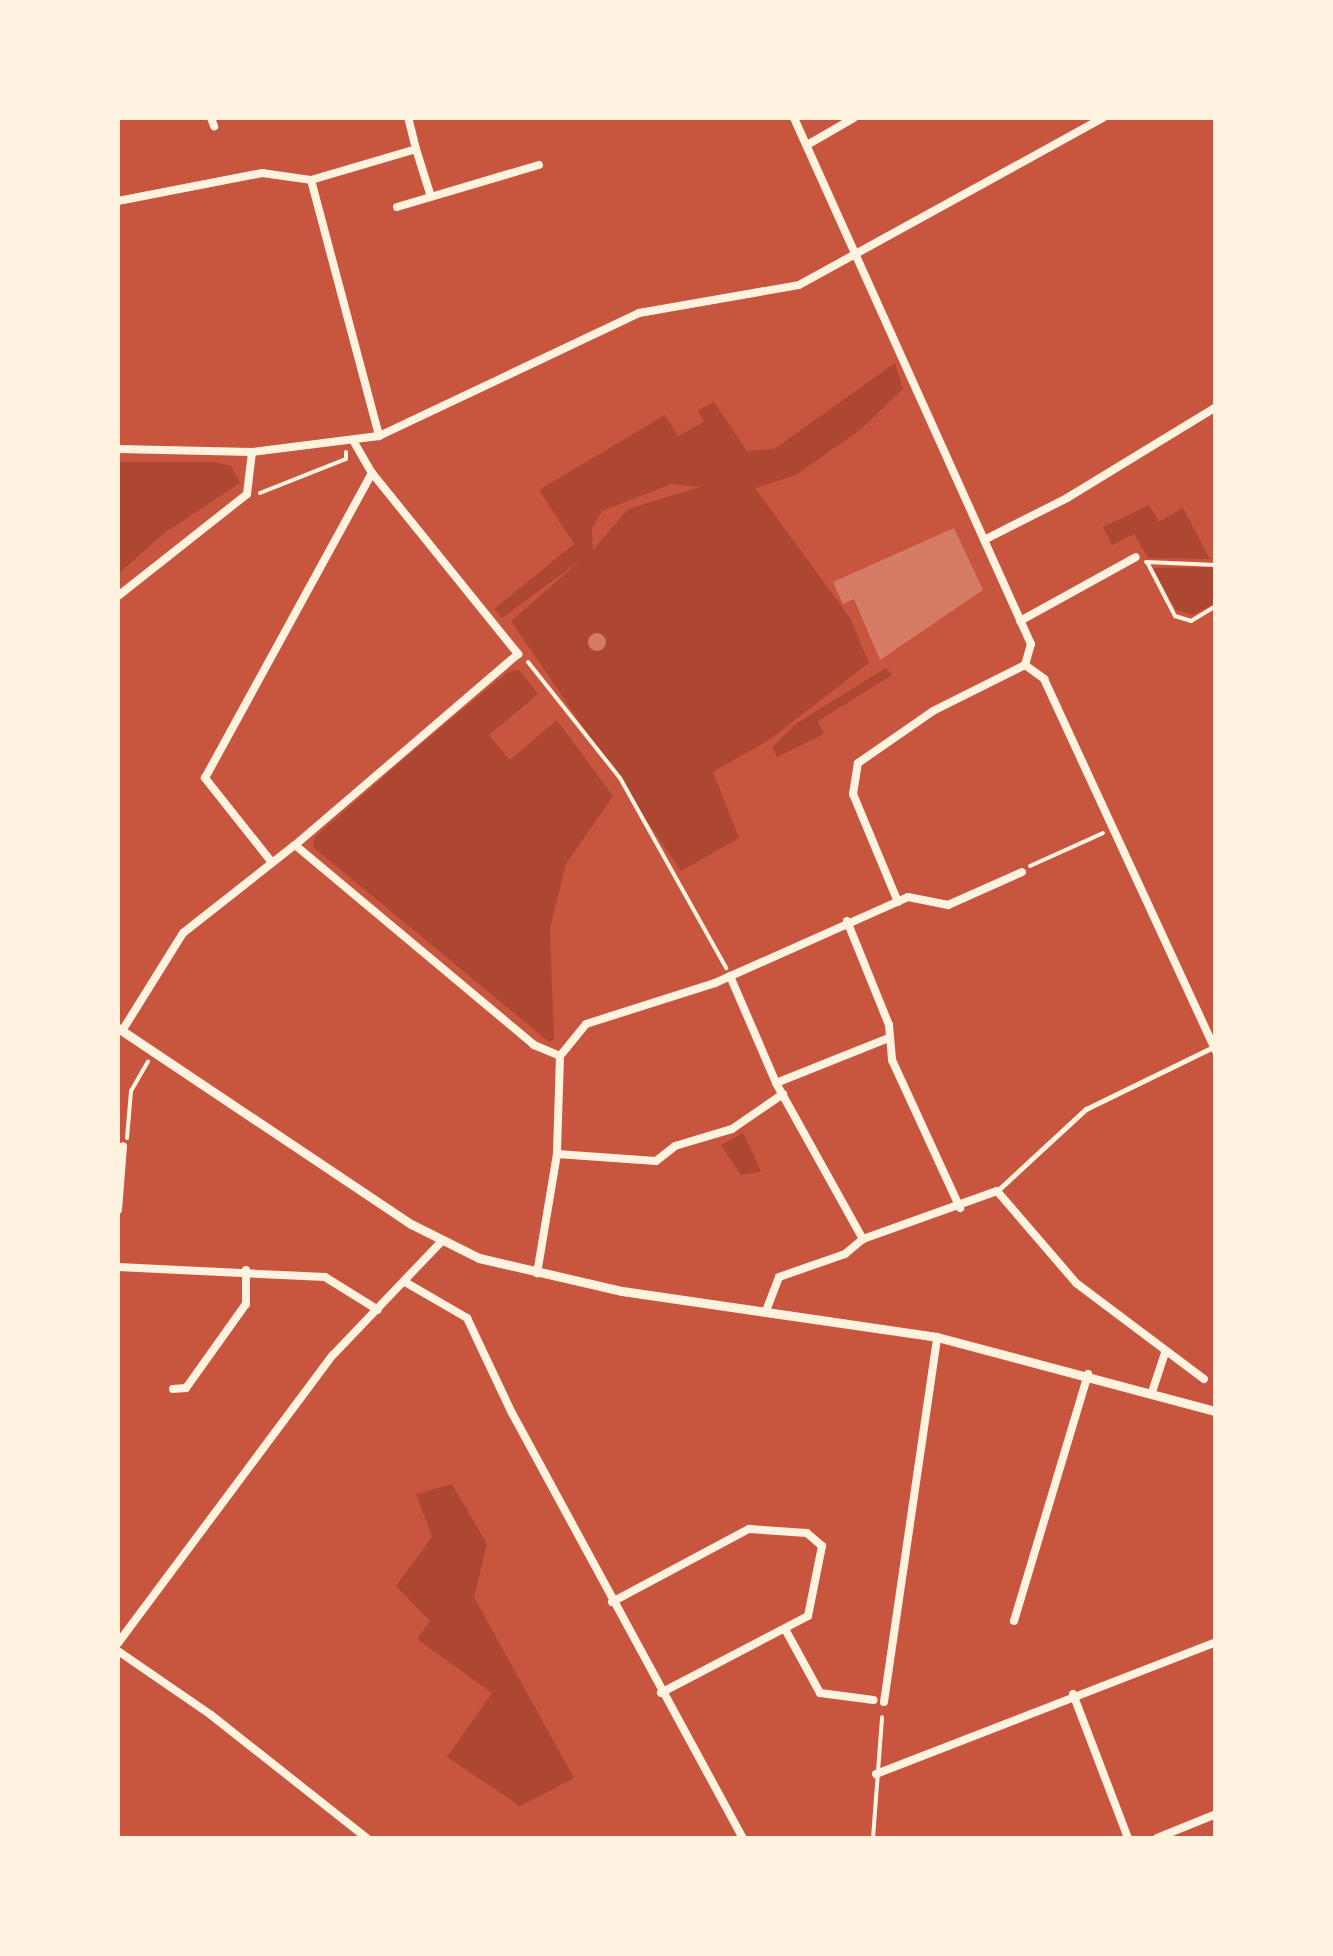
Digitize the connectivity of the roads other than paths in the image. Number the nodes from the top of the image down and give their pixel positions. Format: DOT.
graph roads {
  1 [pos="408,118"];
  2 [pos="794,118"];
  3 [pos="854,118"];
  4 [pos="1103,118"];
  5 [pos="807,145"];
  6 [pos="416,149"];
  7 [pos="539,165"];
  8 [pos="311,180"];
  9 [pos="431,196"];
  10 [pos="118,201"];
  11 [pos="397,206"];
  12 [pos="856,254"];
  13 [pos="1216,406"];
  14 [pos="380,436"];
  15 [pos="350,442"];
  16 [pos="118,450"];
  17 [pos="252,452"];
  18 [pos="372,473"];
  19 [pos="984,540"];
  20 [pos="1136,557"];
  21 [pos="118,596"];
  22 [pos="1020,621"];
  23 [pos="1025,665"];
  24 [pos="296,844"];
  25 [pos="270,860"];
  26 [pos="1022,872"];
  27 [pos="898,902"];
  28 [pos="847,921"];
  29 [pos="730,976"];
  30 [pos="120,1030"];
  31 [pos="886,1039"];
  32 [pos="1215,1048"];
  33 [pos="560,1056"];
  34 [pos="776,1083"];
  35 [pos="783,1094"];
  36 [pos="123,1146"];
  37 [pos="557,1154"];
  38 [pos="997,1191"];
  39 [pos="960,1208"];
  40 [pos="118,1210"];
  41 [pos="862,1239"];
  42 [pos="441,1242"];
  43 [pos="118,1267"];
  44 [pos="246,1270"];
  45 [pos="536,1275"];
  46 [pos="405,1282"];
  47 [pos="378,1310"];
  48 [pos="766,1311"];
  49 [pos="937,1337"];
  50 [pos="1165,1353"];
  51 [pos="1088,1374"];
  52 [pos="1204,1379"];
  53 [pos="174,1389"];
  54 [pos="1152,1392"];
  55 [pos="1216,1411"];
  56 [pos="612,1602"];
  57 [pos="1014,1620"];
  58 [pos="784,1628"];
  59 [pos="1216,1642"];
  60 [pos="118,1643"];
  61 [pos="118,1651"];
  62 [pos="662,1693"];
  63 [pos="1073,1694"];
  64 [pos="882,1718"];
  65 [pos="876,1774"];
  66 [pos="1216,1814"];
  67 [pos="355,1835"];
  68 [pos="367,1838"];
  69 [pos="743,1838"];
  70 [pos="873,1838"];
  71 [pos="1128,1838"];
  72 [pos="1157,1838"];
  1 -- 6 [label="street"];
  2 -- 5 [label="street"];
  3 -- 5 [label="street"];
  4 -- 12 [label="street"];
  5 -- 12 [label="street"];
  6 -- 8 [label="street"];
  6 -- 9 [label="street"];
  7 -- 9 [label="street"];
  8 -- 10 [label="street"];
  8 -- 14 [label="street"];
  9 -- 11 [label="street"];
  12 -- 14 [label="street"];
  12 -- 19 [label="street"];
  13 -- 19 [label="street"];
  14 -- 15 [label="street"];
  15 -- 17 [label="street"];
  15 -- 18 [label="street"];
  16 -- 17 [label="street"];
  17 -- 21 [label="street"];
  18 -- 24 [label="street"];
  18 -- 25 [label="street"];
  19 -- 22 [label="street"];
  20 -- 22 [label="street"];
  22 -- 23 [label="street"];
  23 -- 27 [label="street"];
  23 -- 32 [label="street"];
  24 -- 25 [label="street"];
  24 -- 33 [label="street"];
  25 -- 30 [label="street"];
  26 -- 27 [label="street"];
  27 -- 28 [label="street"];
  28 -- 29 [label="street"];
  28 -- 31 [label="street"];
  29 -- 33 [label="street"];
  29 -- 34 [label="street"];
  30 -- 42 [label="street"];
  31 -- 34 [label="street"];
  31 -- 39 [label="street"];
  32 -- 38 [label="street"];
  33 -- 37 [label="street"];
  34 -- 35 [label="street"];
  35 -- 37 [label="street"];
  35 -- 41 [label="street"];
  36 -- 40 [label="street"];
  37 -- 45 [label="street"];
  38 -- 39 [label="street"];
  38 -- 50 [label="street"];
  39 -- 41 [label="street"];
  41 -- 48 [label="street"];
  42 -- 45 [label="street"];
  42 -- 46 [label="street"];
  43 -- 44 [label="street"];
  44 -- 47 [label="street"];
  44 -- 53 [label="street"];
  45 -- 48 [label="street"];
  46 -- 47 [label="street"];
  46 -- 56 [label="street"];
  47 -- 60 [label="street"];
  48 -- 49 [label="street"];
  49 -- 51 [label="street"];
  49 -- 58 [label="street"];
  50 -- 52 [label="street"];
  50 -- 54 [label="street"];
  51 -- 54 [label="street"];
  51 -- 57 [label="street"];
  54 -- 55 [label="street"];
  56 -- 58 [label="street"];
  56 -- 62 [label="street"];
  58 -- 62 [label="street"];
  59 -- 63 [label="street"];
  61 -- 67 [label="street"];
  62 -- 69 [label="street"];
  63 -- 65 [label="street"];
  63 -- 71 [label="street"];
  64 -- 65 [label="lane"];
  65 -- 70 [label="lane"];
  66 -- 72 [label="street"];
  67 -- 68 [label="street"];
}
